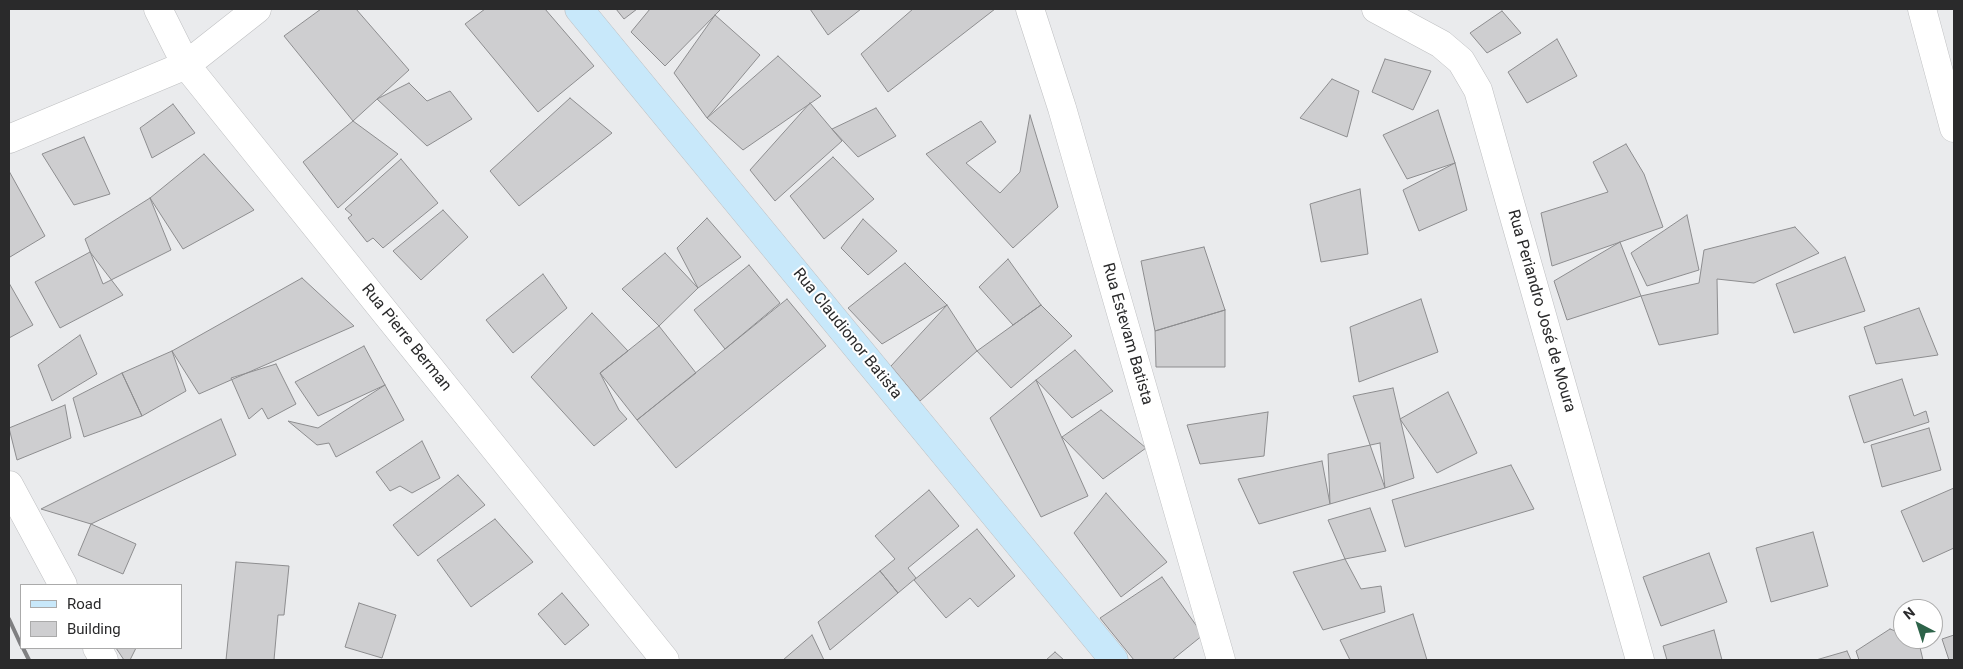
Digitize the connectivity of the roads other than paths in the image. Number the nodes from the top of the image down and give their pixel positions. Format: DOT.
graph roads {
  1 [pos="158,9"];
  2 [pos="257,9"];
  3 [pos="579,9"];
  4 [pos="1030,9"];
  5 [pos="1376,9"];
  6 [pos="1922,9"];
  7 [pos="186,65"];
  8 [pos="1954,128"];
  9 [pos="9,139"];
  10 [pos="9,485"];
  11 [pos="61,584"];
  12 [pos="98,649"];
  13 [pos="1217,655"];
  14 [pos="104,660"];
  15 [pos="665,660"];
  16 [pos="1114,660"];
  17 [pos="1640,660"];
  1 -- 7 [label="street, Rua Pierre Berman"];
  2 -- 7 [label="street"];
  3 -- 16 [label="main road, Rua Claudionor Batista"];
  4 -- 13 [label="street, Rua Estevam Batista"];
  5 -- 17 [label="street, Rua Periandro José de Moura"];
  6 -- 8 [label="street"];
  7 -- 9 [label="street"];
  7 -- 15 [label="street, Rua Pierre Berman"];
  10 -- 11 [label="street"];
  12 -- 14 [label="street"];
}
